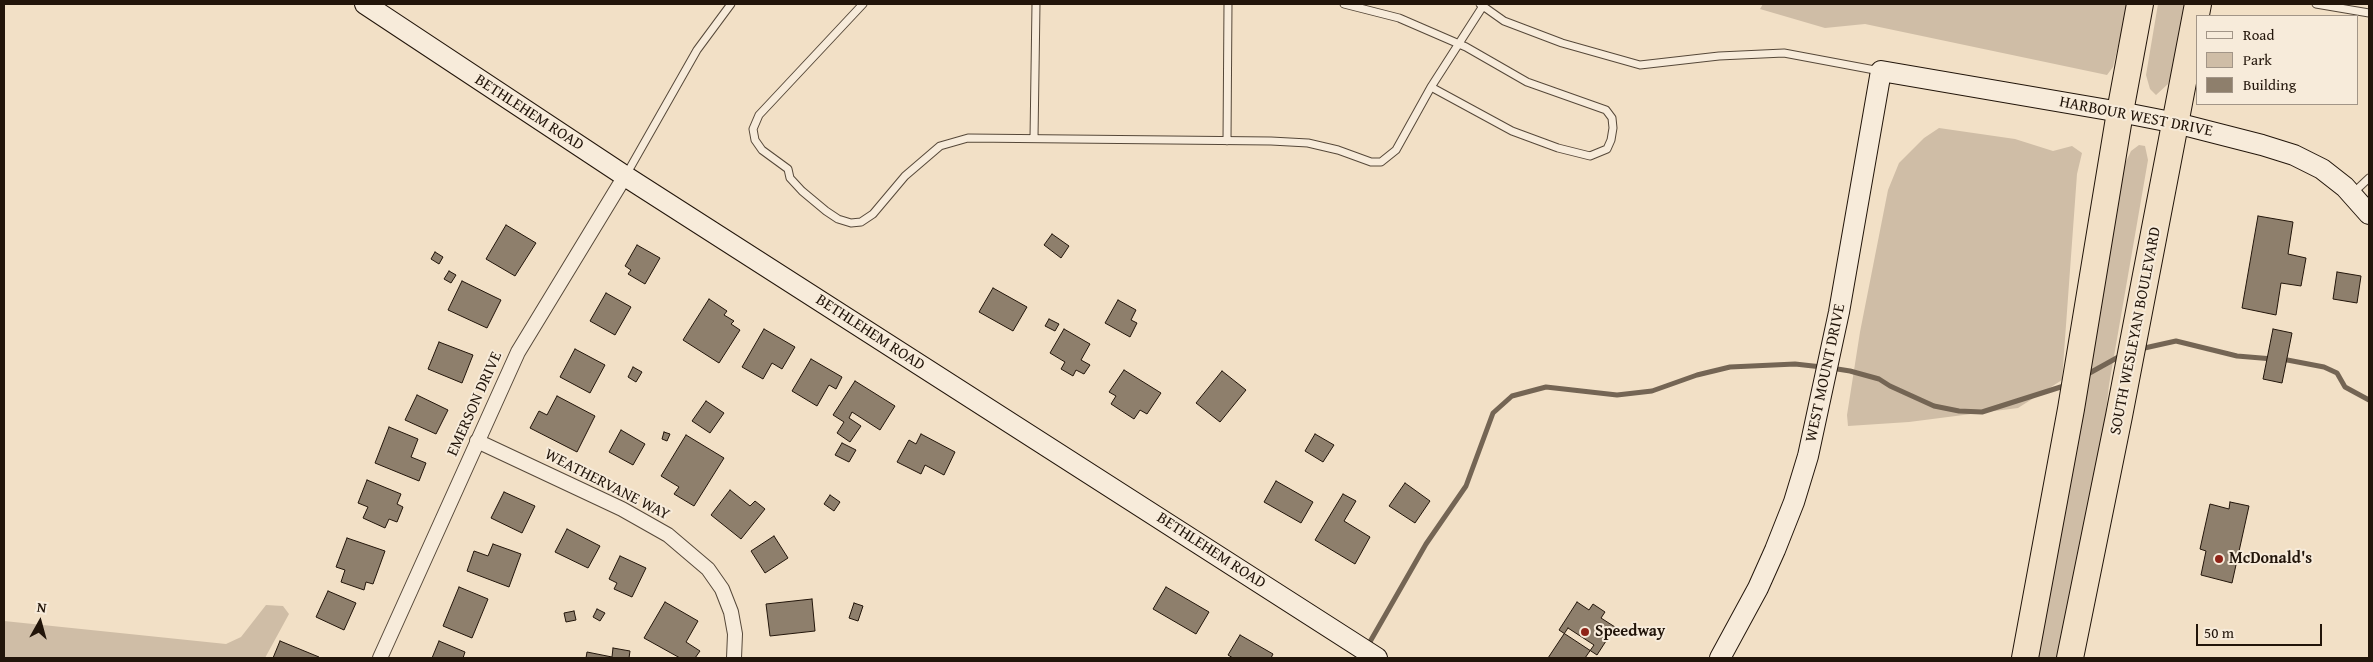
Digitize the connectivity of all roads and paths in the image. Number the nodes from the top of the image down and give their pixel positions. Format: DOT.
graph roads {
  1 [pos="365,4"];
  2 [pos="731,4"];
  3 [pos="863,4"];
  4 [pos="1036,4"];
  5 [pos="1228,4"];
  6 [pos="1344,4"];
  7 [pos="2140,4"];
  8 [pos="2198,4"];
  9 [pos="2316,4"];
  10 [pos="1482,5"];
  11 [pos="2369,13"];
  12 [pos="1458,44"];
  13 [pos="1881,71"];
  14 [pos="1431,87"];
  15 [pos="2120,112"];
  16 [pos="2176,123"];
  17 [pos="1034,138"];
  18 [pos="1227,141"];
  19 [pos="625,176"];
  20 [pos="2369,178"];
  21 [pos="2352,194"];
  22 [pos="2369,214"];
  23 [pos="477,441"];
  24 [pos="380,658"];
  25 [pos="734,658"];
  26 [pos="1378,658"];
  27 [pos="1720,658"];
  28 [pos="2025,658"];
  29 [pos="2070,658"];
  1 -- 19 [label="main road, BETHLEHEM ROAD"];
  2 -- 19 [label="lane"];
  3 -- 17 [label="lane"];
  4 -- 17 [label="lane"];
  5 -- 18 [label="lane"];
  6 -- 12 [label="lane"];
  7 -- 15 [label="highway"];
  8 -- 16 [label="highway, SOUTH WESLEYAN BOULEVARD"];
  9 -- 11 [label="lane"];
  10 -- 12 [label="lane"];
  10 -- 13 [label="lane"];
  12 -- 14 [label="lane"];
  12 -- 14 [label="lane"];
  13 -- 15 [label="main road, HARBOUR WEST DRIVE"];
  13 -- 27 [label="main road, WEST MOUNT DRIVE"];
  14 -- 18 [label="lane"];
  15 -- 16 [label="main road, HARBOUR WEST DRIVE"];
  15 -- 28 [label="highway"];
  16 -- 21 [label="main road, HARBOUR WEST DRIVE"];
  16 -- 29 [label="highway, SOUTH WESLEYAN BOULEVARD"];
  17 -- 18 [label="lane"];
  19 -- 23 [label="street, EMERSON DRIVE"];
  19 -- 26 [label="main road, BETHLEHEM ROAD"];
  20 -- 21 [label="lane"];
  21 -- 22 [label="main road, HARBOUR WEST DRIVE"];
  23 -- 24 [label="street, EMERSON DRIVE"];
  23 -- 25 [label="street, WEATHERVANE WAY"];
}
